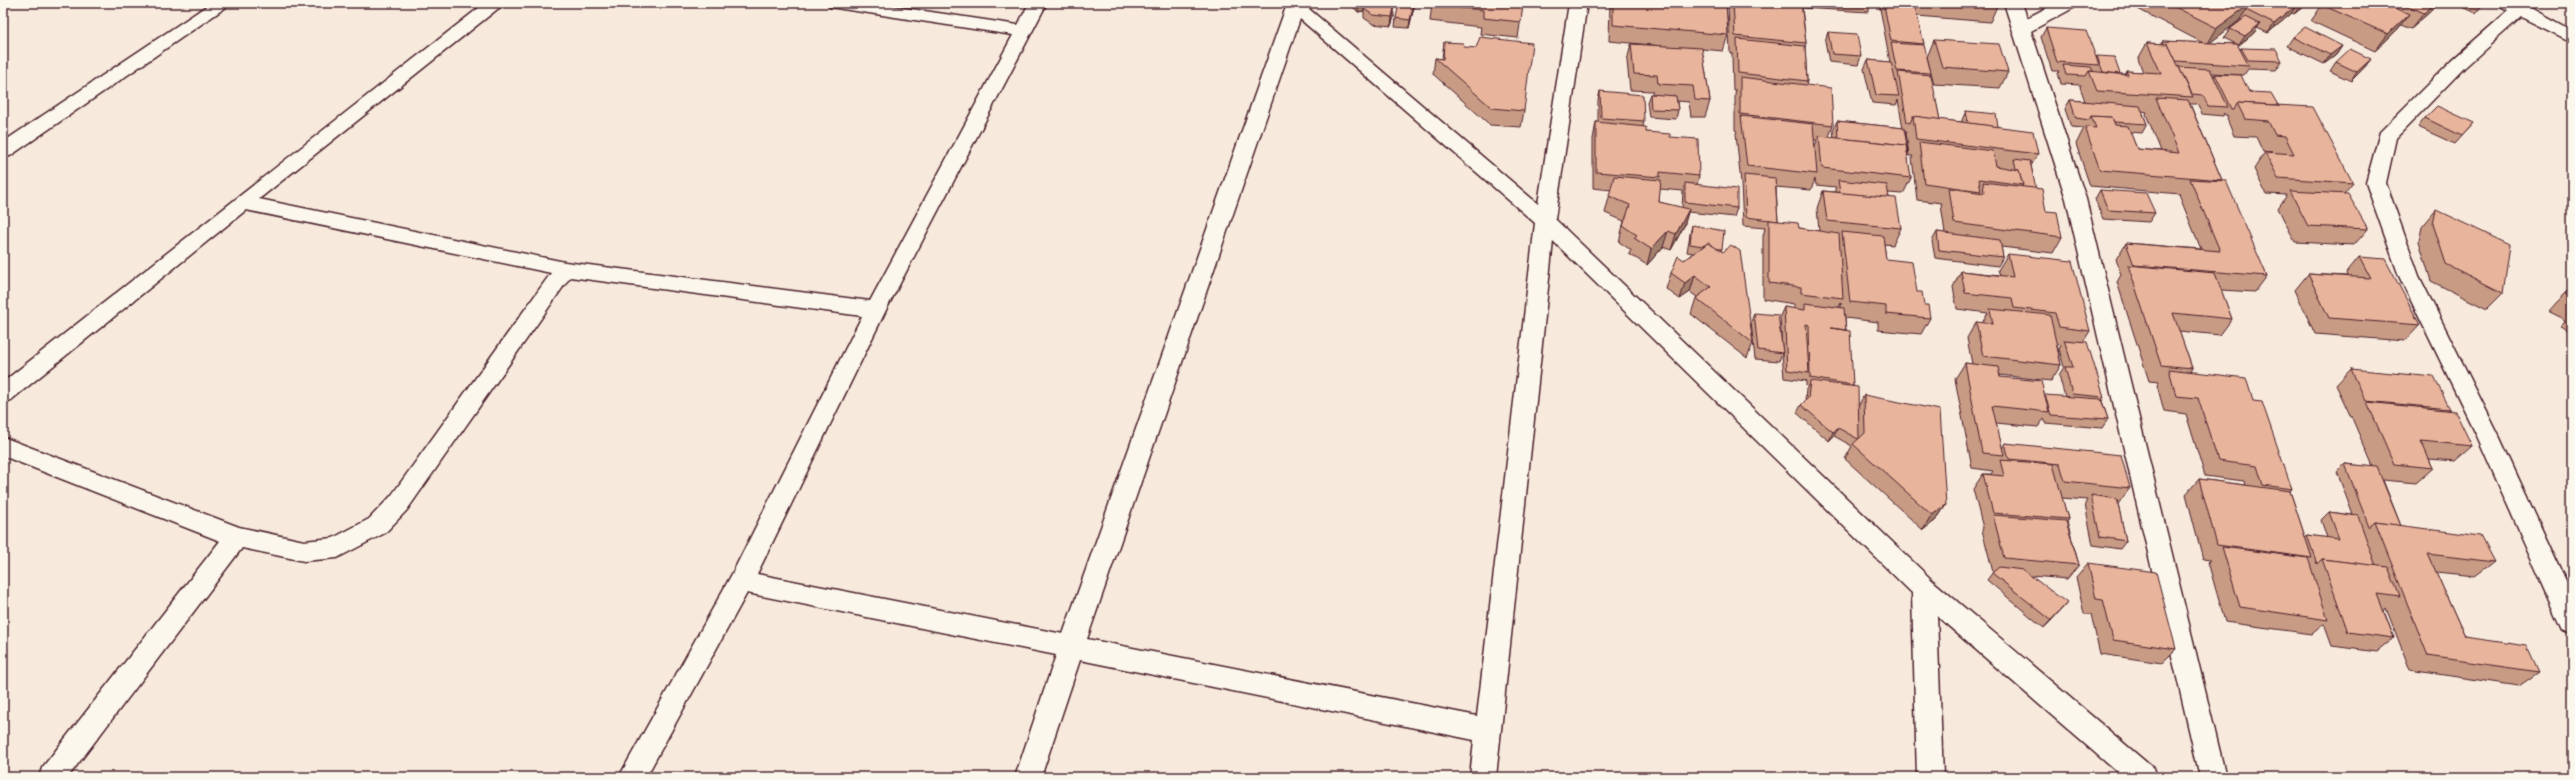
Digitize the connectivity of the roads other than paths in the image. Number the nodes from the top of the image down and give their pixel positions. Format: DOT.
graph roads {
  1 [pos="224,3"];
  2 [pos="496,3"];
  3 [pos="836,3"];
  4 [pos="1038,3"];
  5 [pos="1578,3"];
  6 [pos="2013,3"];
  7 [pos="2069,3"];
  8 [pos="1294,5"];
  9 [pos="2513,6"];
  10 [pos="2022,28"];
  11 [pos="1025,31"];
  12 [pos="2572,37"];
  13 [pos="3,151"];
  14 [pos="242,202"];
  15 [pos="1545,221"];
  16 [pos="565,269"];
  17 [pos="876,310"];
  18 [pos="3,394"];
  19 [pos="3,446"];
  20 [pos="237,537"];
  21 [pos="742,581"];
  22 [pos="1924,589"];
  23 [pos="2572,622"];
  24 [pos="1072,645"];
  25 [pos="1487,730"];
  26 [pos="52,777"];
  27 [pos="632,777"];
  28 [pos="1028,777"];
  29 [pos="1483,777"];
  30 [pos="1930,777"];
  31 [pos="2143,777"];
  32 [pos="2213,777"];
  1 -- 13 [label="street"];
  2 -- 14 [label="street"];
  3 -- 11 [label="street"];
  4 -- 11 [label="street"];
  5 -- 15 [label="street"];
  6 -- 10 [label="street"];
  7 -- 10 [label="street"];
  8 -- 15 [label="street"];
  8 -- 24 [label="street"];
  9 -- 12 [label="street"];
  9 -- 23 [label="street"];
  10 -- 32 [label="street"];
  11 -- 17 [label="street"];
  14 -- 16 [label="street"];
  14 -- 18 [label="street"];
  15 -- 22 [label="street"];
  15 -- 25 [label="street"];
  16 -- 17 [label="street"];
  16 -- 20 [label="street"];
  17 -- 21 [label="street"];
  19 -- 20 [label="street"];
  20 -- 26 [label="street"];
  21 -- 24 [label="street"];
  21 -- 27 [label="street"];
  22 -- 30 [label="street"];
  22 -- 31 [label="street"];
  24 -- 25 [label="street"];
  24 -- 28 [label="street"];
  25 -- 29 [label="street"];
}
